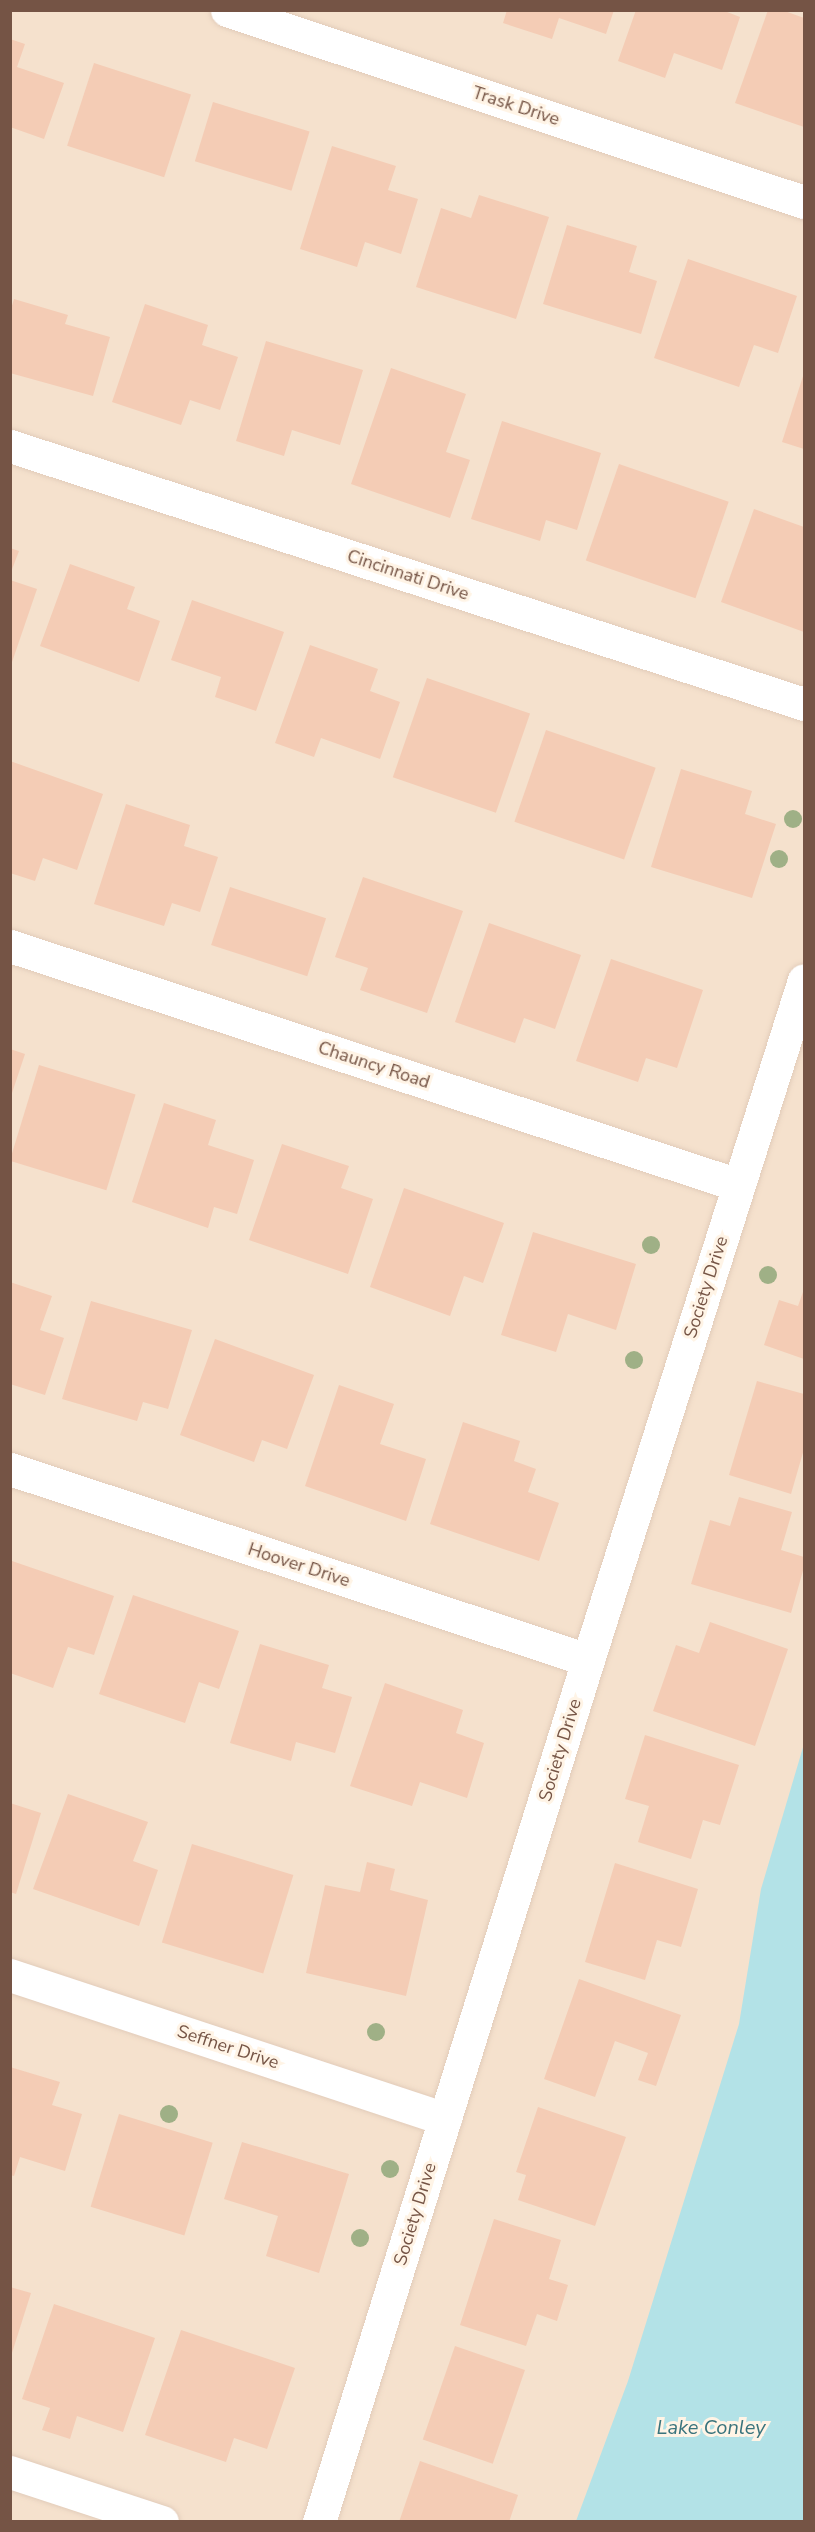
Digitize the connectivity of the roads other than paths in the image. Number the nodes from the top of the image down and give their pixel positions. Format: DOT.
graph roads {
  1 [pos="227,10"];
  2 [pos="804,202"];
  3 [pos="10,446"];
  4 [pos="804,704"];
  5 [pos="10,946"];
  6 [pos="804,980"];
  7 [pos="738,1185"];
  8 [pos="10,1469"];
  9 [pos="588,1660"];
  10 [pos="10,1975"];
  11 [pos="445,2119"];
  12 [pos="10,2472"];
  13 [pos="162,2522"];
  14 [pos="319,2522"];
  1 -- 2 [label="street, Trask Drive"];
  3 -- 4 [label="street, Cincinnati Drive"];
  5 -- 7 [label="street, Chauncy Road"];
  6 -- 7 [label="street, Society Drive"];
  7 -- 9 [label="street, Society Drive"];
  8 -- 9 [label="street, Hoover Drive"];
  9 -- 11 [label="street, Society Drive"];
  10 -- 11 [label="street, Seffner Drive"];
  11 -- 14 [label="street, Society Drive"];
  12 -- 13 [label="street"];
}
